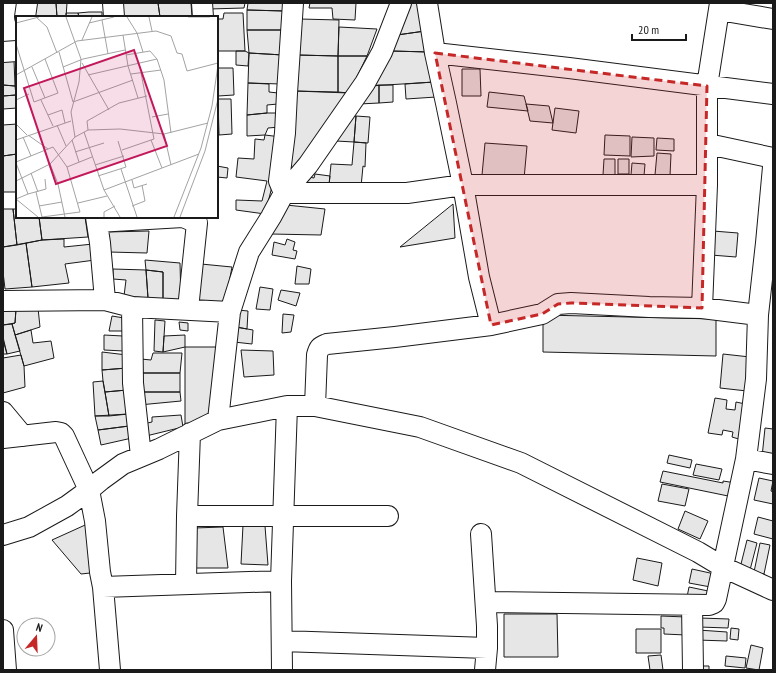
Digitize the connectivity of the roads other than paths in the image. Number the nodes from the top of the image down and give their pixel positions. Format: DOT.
graph roads {
  1 [pos="27,3"];
  2 [pos="114,3"];
  3 [pos="202,3"];
  4 [pos="293,3"];
  5 [pos="401,3"];
  6 [pos="427,3"];
  7 [pos="719,6"];
  8 [pos="25,16"];
  9 [pos="114,16"];
  10 [pos="203,16"];
  11 [pos="773,19"];
  12 [pos="16,51"];
  13 [pos="3,52"];
  14 [pos="435,53"];
  15 [pos="707,86"];
  16 [pos="773,94"];
  17 [pos="708,144"];
  18 [pos="773,158"];
  19 [pos="773,168"];
  20 [pos="463,185"];
  21 [pos="707,185"];
  22 [pos="284,193"];
  23 [pos="140,218"];
  24 [pos="185,218"];
  25 [pos="97,219"];
  26 [pos="105,300"];
  27 [pos="3,301"];
  28 [pos="132,307"];
  29 [pos="702,308"];
  30 [pos="188,309"];
  31 [pos="230,312"];
  32 [pos="758,315"];
  33 [pos="491,325"];
  34 [pos="287,406"];
  35 [pos="315,406"];
  36 [pos="3,412"];
  37 [pos="218,420"];
  38 [pos="190,433"];
  39 [pos="23,436"];
  40 [pos="3,438"];
  41 [pos="141,456"];
  42 [pos="746,459"];
  43 [pos="773,464"];
  44 [pos="89,490"];
  45 [pos="187,516"];
  46 [pos="283,516"];
  47 [pos="388,516"];
  48 [pos="481,534"];
  49 [pos="3,535"];
  50 [pos="724,567"];
  51 [pos="281,581"];
  52 [pos="186,584"];
  53 [pos="103,587"];
  54 [pos="773,590"];
  55 [pos="486,602"];
  56 [pos="692,605"];
  57 [pos="3,630"];
  58 [pos="282,641"];
  59 [pos="487,648"];
  60 [pos="6,670"];
  61 [pos="110,670"];
  62 [pos="282,670"];
  63 [pos="485,670"];
  64 [pos="693,670"];
  1 -- 8 [label="street"];
  2 -- 9 [label="street"];
  3 -- 10 [label="street"];
  4 -- 22 [label="street"];
  5 -- 22 [label="street"];
  6 -- 14 [label="street"];
  7 -- 11 [label="street"];
  7 -- 15 [label="street"];
  12 -- 13 [label="street"];
  14 -- 15 [label="street"];
  14 -- 20 [label="street"];
  15 -- 16 [label="street"];
  15 -- 17 [label="street"];
  17 -- 18 [label="street"];
  17 -- 21 [label="street"];
  19 -- 32 [label="street"];
  20 -- 21 [label="street"];
  20 -- 22 [label="street"];
  20 -- 33 [label="street"];
  21 -- 29 [label="street"];
  22 -- 31 [label="street"];
  23 -- 25 [label="street"];
  24 -- 30 [label="street"];
  25 -- 26 [label="street"];
  26 -- 27 [label="street"];
  26 -- 28 [label="street"];
  28 -- 30 [label="street"];
  28 -- 41 [label="street"];
  29 -- 32 [label="street"];
  29 -- 33 [label="street"];
  30 -- 31 [label="street"];
  31 -- 37 [label="street"];
  32 -- 42 [label="street"];
  33 -- 35 [label="street"];
  34 -- 35 [label="street"];
  34 -- 37 [label="street"];
  34 -- 46 [label="street"];
  35 -- 50 [label="street"];
  36 -- 39 [label="street"];
  37 -- 38 [label="street"];
  38 -- 41 [label="street"];
  38 -- 45 [label="street"];
  39 -- 40 [label="street"];
  39 -- 44 [label="street"];
  41 -- 44 [label="street"];
  42 -- 43 [label="street"];
  42 -- 50 [label="street"];
  44 -- 49 [label="street"];
  44 -- 53 [label="street"];
  45 -- 46 [label="street"];
  45 -- 52 [label="street"];
  46 -- 47 [label="street"];
  46 -- 51 [label="street"];
  48 -- 55 [label="street"];
  50 -- 54 [label="street"];
  50 -- 56 [label="street"];
  51 -- 52 [label="street"];
  51 -- 58 [label="street"];
  52 -- 53 [label="street"];
  53 -- 61 [label="street"];
  55 -- 56 [label="street"];
  55 -- 59 [label="street"];
  56 -- 64 [label="street"];
  57 -- 60 [label="street"];
  58 -- 59 [label="street"];
  58 -- 62 [label="street"];
  59 -- 63 [label="street"];
}
